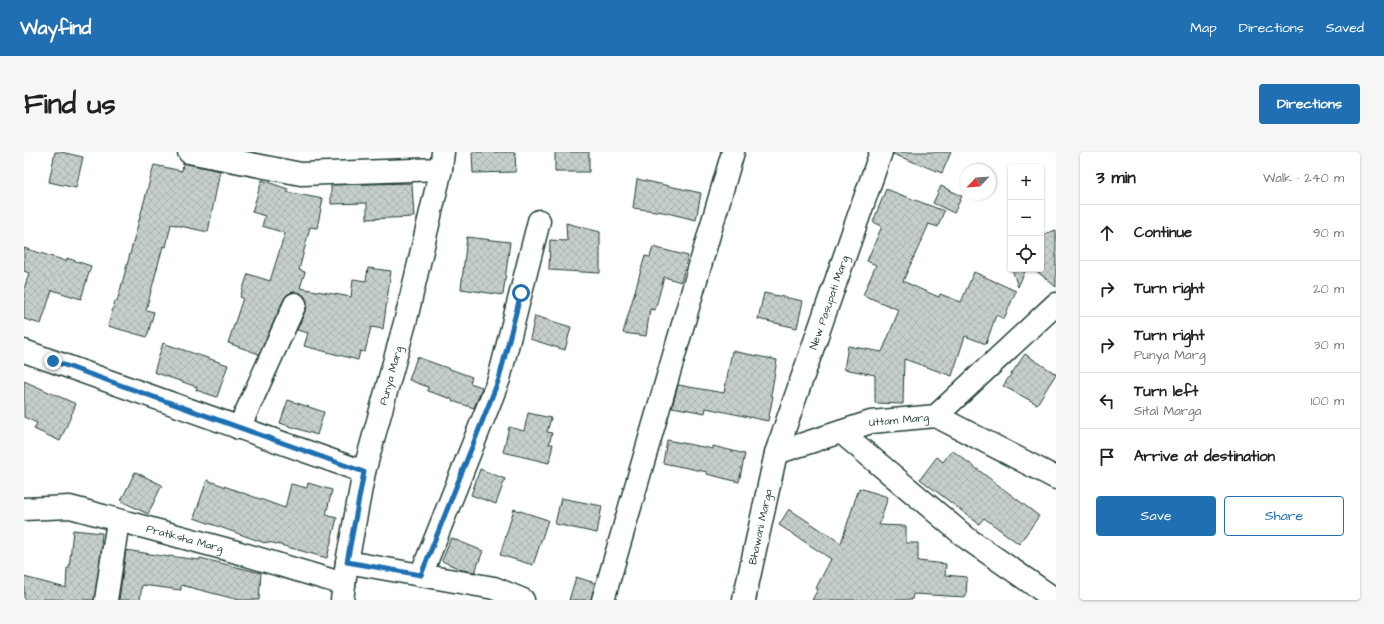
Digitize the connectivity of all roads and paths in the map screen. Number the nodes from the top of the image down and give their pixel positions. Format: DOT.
graph roads {
  1 [pos="189,152"];
  2 [pos="732,152"];
  3 [pos="881,152"];
  4 [pos="442,161"];
  5 [pos="539,221"];
  6 [pos="295,304"];
  7 [pos="1056,304"];
  8 [pos="24,350"];
  9 [pos="936,416"];
  10 [pos="239,428"];
  11 [pos="841,432"];
  12 [pos="776,453"];
  13 [pos="364,472"];
  14 [pos="1056,478"];
  15 [pos="24,509"];
  16 [pos="118,520"];
  17 [pos="347,562"];
  18 [pos="421,575"];
  19 [pos="343,592"];
  20 [pos="106,600"];
  21 [pos="523,600"];
  22 [pos="604,600"];
  23 [pos="744,600"];
  24 [pos="1056,600"];
  1 -- 4 [label="street"];
  2 -- 22 [label="street"];
  3 -- 12 [label="street, New Pasupati Marg"];
  4 -- 13 [label="street, Punya Marg"];
  5 -- 18 [label="street"];
  6 -- 10 [label="street"];
  7 -- 9 [label="street, Uttam Marg"];
  8 -- 10 [label="street"];
  9 -- 11 [label="street, Uttam Marg"];
  9 -- 14 [label="street"];
  10 -- 13 [label="street"];
  11 -- 12 [label="street, Uttam Marg"];
  11 -- 24 [label="street"];
  12 -- 23 [label="street, Bhawani Marga"];
  13 -- 17 [label="street, Punya Marg"];
  15 -- 16 [label="street, Pratiksha Marg"];
  16 -- 19 [label="street, Pratiksha Marg"];
  16 -- 20 [label="street"];
  17 -- 18 [label="street"];
  17 -- 19 [label="street, Punya Marg"];
  18 -- 21 [label="street"];
}
